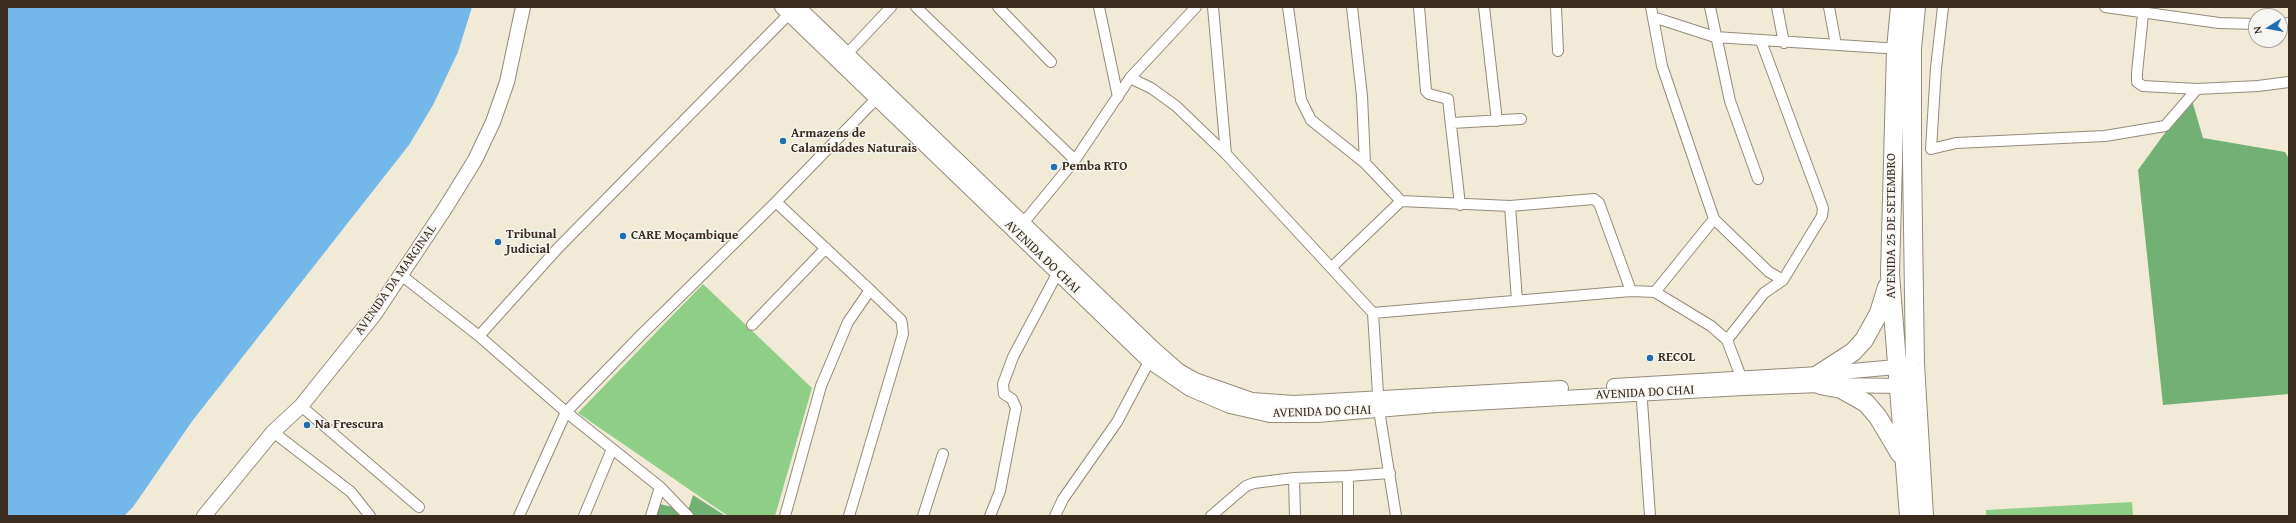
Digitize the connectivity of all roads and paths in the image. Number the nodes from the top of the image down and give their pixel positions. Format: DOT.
graph roads {
  1 [pos="523,7"];
  2 [pos="891,7"];
  3 [pos="916,7"];
  4 [pos="998,7"];
  5 [pos="1196,7"];
  6 [pos="1213,7"];
  7 [pos="1288,7"];
  8 [pos="1352,7"];
  9 [pos="1419,7"];
  10 [pos="1484,7"];
  11 [pos="1556,7"];
  12 [pos="1710,7"];
  13 [pos="1777,7"];
  14 [pos="1829,7"];
  15 [pos="1900,7"];
  16 [pos="1916,7"];
  17 [pos="1943,7"];
  18 [pos="2105,7"];
  19 [pos="1098,8"];
  20 [pos="790,9"];
  21 [pos="1652,12"];
  22 [pos="2143,14"];
  23 [pos="2248,24"];
  24 [pos="1715,37"];
  25 [pos="1761,41"];
  26 [pos="1784,43"];
  27 [pos="1836,45"];
  28 [pos="1904,49"];
  29 [pos="1558,50"];
  30 [pos="847,54"];
  31 [pos="1051,62"];
  32 [pos="1130,78"];
  33 [pos="2289,82"];
  34 [pos="2197,89"];
  35 [pos="1118,97"];
  36 [pos="877,98"];
  37 [pos="1521,119"];
  38 [pos="1497,121"];
  39 [pos="1452,122"];
  40 [pos="1931,149"];
  41 [pos="1226,154"];
  42 [pos="1912,159"];
  43 [pos="1075,160"];
  44 [pos="1366,163"];
  45 [pos="1758,179"];
  46 [pos="1401,201"];
  47 [pos="776,202"];
  48 [pos="1460,205"];
  49 [pos="1510,206"];
  50 [pos="1714,219"];
  51 [pos="1024,222"];
  52 [pos="826,248"];
  53 [pos="1332,267"];
  54 [pos="1058,272"];
  55 [pos="1890,274"];
  56 [pos="401,275"];
  57 [pos="1783,280"];
  58 [pos="870,290"];
  59 [pos="1631,291"];
  60 [pos="1656,292"];
  61 [pos="1517,300"];
  62 [pos="1373,313"];
  63 [pos="752,325"];
  64 [pos="479,336"];
  65 [pos="1727,340"];
  66 [pos="1152,356"];
  67 [pos="1915,364"];
  68 [pos="1897,368"];
  69 [pos="1741,377"];
  70 [pos="1820,380"];
  71 [pos="1897,386"];
  72 [pos="1917,386"];
  73 [pos="1641,388"];
  74 [pos="1379,404"];
  75 [pos="301,406"];
  76 [pos="566,412"];
  77 [pos="273,432"];
  78 [pos="612,449"];
  79 [pos="943,454"];
  80 [pos="1903,460"];
  81 [pos="1390,473"];
  82 [pos="1348,476"];
  83 [pos="1294,478"];
  84 [pos="660,487"];
  85 [pos="419,507"];
  86 [pos="1216,515"];
  87 [pos="204,516"];
  88 [pos="370,516"];
  89 [pos="519,516"];
  90 [pos="584,516"];
  91 [pos="651,516"];
  92 [pos="688,516"];
  93 [pos="785,516"];
  94 [pos="849,516"];
  95 [pos="923,516"];
  96 [pos="990,516"];
  97 [pos="1055,516"];
  98 [pos="1295,516"];
  99 [pos="1348,516"];
  100 [pos="1396,516"];
  101 [pos="1650,516"];
  102 [pos="1909,516"];
  103 [pos="1924,516"];
  1 -- 56 [label="main road, AVENIDA DA MARGINAL"];
  2 -- 30 [label="street"];
  3 -- 43 [label="street"];
  4 -- 31 [label="street"];
  5 -- 32 [label="street"];
  6 -- 41 [label="street"];
  7 -- 44 [label="street"];
  8 -- 44 [label="street"];
  9 -- 39 [label="street"];
  10 -- 38 [label="street"];
  11 -- 29 [label="street"];
  12 -- 24 [label="street"];
  13 -- 26 [label="street"];
  14 -- 27 [label="street"];
  15 -- 28 [label="highway, AVENIDA 25 DE SETEMBRO"];
  16 -- 28 [label="highway, AVENIDA 25 DE SETEMBRO"];
  17 -- 40 [label="street"];
  18 -- 22 [label="street"];
  19 -- 35 [label="street"];
  20 -- 30 [label="main road, AVENIDA DO CHAI"];
  20 -- 36 [label="main road, AVENIDA DO CHAI"];
  20 -- 64 [label="street"];
  21 -- 24 [label="street"];
  21 -- 50 [label="street"];
  22 -- 23 [label="street"];
  22 -- 34 [label="street"];
  24 -- 25 [label="street"];
  24 -- 45 [label="street"];
  25 -- 26 [label="street"];
  25 -- 57 [label="street"];
  26 -- 27 [label="street"];
  27 -- 28 [label="street"];
  28 -- 42 [label="highway, AVENIDA 25 DE SETEMBRO"];
  28 -- 55 [label="highway, AVENIDA 25 DE SETEMBRO"];
  30 -- 51 [label="main road, AVENIDA DO CHAI"];
  32 -- 35 [label="street"];
  32 -- 41 [label="street"];
  33 -- 34 [label="street"];
  34 -- 40 [label="street"];
  35 -- 43 [label="street"];
  36 -- 47 [label="street"];
  36 -- 54 [label="main road, AVENIDA DO CHAI"];
  37 -- 38 [label="street"];
  38 -- 39 [label="street"];
  39 -- 48 [label="street"];
  40 -- 42 [label="street"];
  41 -- 53 [label="street"];
  42 -- 67 [label="highway, AVENIDA 25 DE SETEMBRO"];
  43 -- 51 [label="street"];
  44 -- 46 [label="street"];
  46 -- 48 [label="street"];
  46 -- 53 [label="street"];
  47 -- 52 [label="street"];
  47 -- 76 [label="street"];
  48 -- 49 [label="street"];
  49 -- 59 [label="street"];
  49 -- 61 [label="street"];
  50 -- 57 [label="street"];
  50 -- 60 [label="street"];
  51 -- 66 [label="main road, AVENIDA DO CHAI"];
  52 -- 58 [label="street"];
  52 -- 63 [label="street"];
  53 -- 62 [label="street"];
  54 -- 66 [label="main road, AVENIDA DO CHAI"];
  54 -- 96 [label="street"];
  55 -- 68 [label="highway, AVENIDA 25 DE SETEMBRO"];
  55 -- 70 [label="highway"];
  56 -- 64 [label="street"];
  56 -- 75 [label="main road, AVENIDA DA MARGINAL"];
  57 -- 65 [label="street"];
  58 -- 93 [label="street"];
  58 -- 94 [label="street"];
  59 -- 60 [label="street"];
  59 -- 61 [label="street"];
  60 -- 65 [label="street"];
  61 -- 62 [label="street"];
  62 -- 74 [label="street"];
  64 -- 76 [label="street"];
  65 -- 69 [label="street"];
  66 -- 74 [label="main road, AVENIDA DO CHAI"];
  66 -- 97 [label="street"];
  67 -- 68 [label="main road, AVENIDA DO CHAI"];
  67 -- 72 [label="highway, AVENIDA 25 DE SETEMBRO"];
  68 -- 70 [label="main road, AVENIDA DO CHAI"];
  68 -- 71 [label="highway, AVENIDA 25 DE SETEMBRO"];
  69 -- 70 [label="main road, AVENIDA DO CHAI"];
  69 -- 73 [label="main road, AVENIDA DO CHAI"];
  70 -- 71 [label="main road, AVENIDA DO CHAI"];
  70 -- 73 [label="main road, AVENIDA DO CHAI"];
  70 -- 80 [label="highway"];
  71 -- 72 [label="main road, AVENIDA DO CHAI"];
  71 -- 80 [label="highway, AVENIDA 25 DE SETEMBRO"];
  72 -- 103 [label="highway, AVENIDA 25 DE SETEMBRO"];
  73 -- 74 [label="main road, AVENIDA DO CHAI"];
  73 -- 101 [label="street"];
  74 -- 81 [label="street"];
  75 -- 77 [label="main road, AVENIDA DA MARGINAL"];
  75 -- 85 [label="street"];
  76 -- 78 [label="street"];
  76 -- 89 [label="street"];
  77 -- 87 [label="main road, AVENIDA DA MARGINAL"];
  77 -- 88 [label="street"];
  78 -- 84 [label="street"];
  78 -- 90 [label="street"];
  79 -- 95 [label="street"];
  80 -- 102 [label="highway, AVENIDA 25 DE SETEMBRO"];
  81 -- 82 [label="street"];
  81 -- 100 [label="street"];
  82 -- 83 [label="street"];
  82 -- 99 [label="street"];
  83 -- 86 [label="street"];
  83 -- 98 [label="street"];
  84 -- 91 [label="street"];
  84 -- 92 [label="street"];
}
